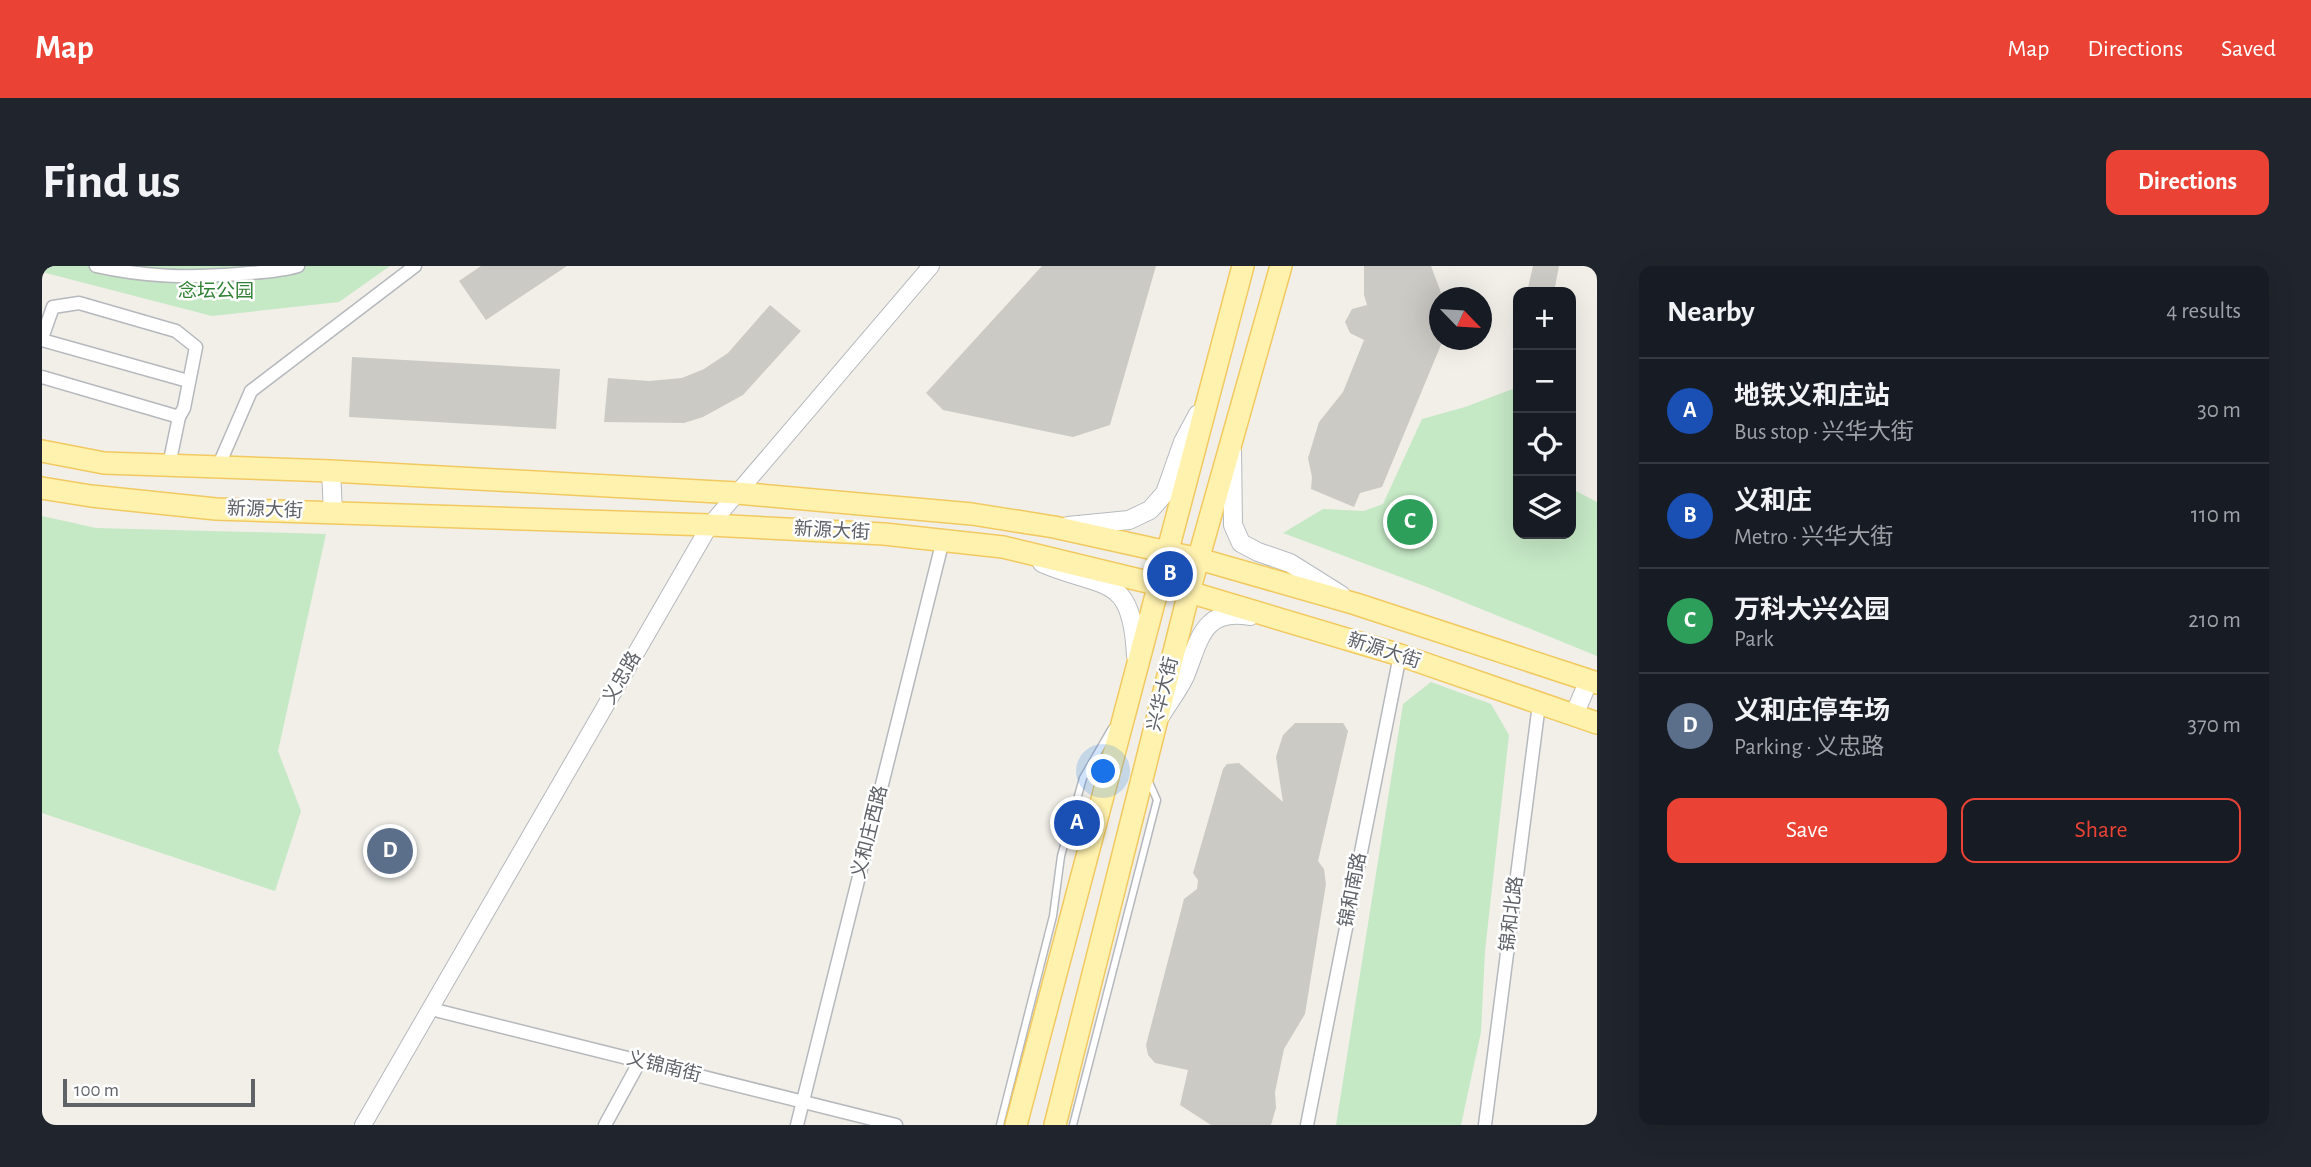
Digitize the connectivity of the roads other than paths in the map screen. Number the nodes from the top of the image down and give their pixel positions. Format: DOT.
graph roads {
  1 [pos="96,266"];
  2 [pos="298,266"];
  3 [pos="415,266"];
  4 [pos="931,266"];
  5 [pos="1243,266"];
  6 [pos="1282,266"];
  7 [pos="42,339"];
  8 [pos="42,377"];
  9 [pos="188,381"];
  10 [pos="1210,389"];
  11 [pos="179,417"];
  12 [pos="1232,441"];
  13 [pos="42,451"];
  14 [pos="169,465"];
  15 [pos="218,467"];
  16 [pos="331,471"];
  17 [pos="42,488"];
  18 [pos="737,493"];
  19 [pos="333,512"];
  20 [pos="710,525"];
  21 [pos="1054,527"];
  22 [pos="943,540"];
  23 [pos="1003,547"];
  24 [pos="1168,551"];
  25 [pos="1199,559"];
  26 [pos="1160,583"];
  27 [pos="1189,592"];
  28 [pos="1356,604"];
  29 [pos="1301,625"];
  30 [pos="1400,655"];
  31 [pos="1593,682"];
  32 [pos="1134,683"];
  33 [pos="1539,704"];
  34 [pos="1574,715"];
  35 [pos="1597,723"];
  36 [pos="1154,726"];
  37 [pos="1144,770"];
  38 [pos="431,1009"];
  39 [pos="640,1061"];
  40 [pos="803,1102"];
  41 [pos="363,1125"];
  42 [pos="605,1125"];
  43 [pos="797,1125"];
  44 [pos="896,1125"];
  45 [pos="1000,1125"];
  46 [pos="1016,1125"];
  47 [pos="1055,1125"];
  48 [pos="1073,1125"];
  49 [pos="1307,1125"];
  50 [pos="1485,1125"];
  1 -- 2 [label="street"];
  3 -- 15 [label="street"];
  4 -- 18 [label="street, 义忠路"];
  5 -- 10 [label="main road, 兴华大街"];
  6 -- 12 [label="main road, 兴华大街"];
  7 -- 9 [label="street"];
  7 -- 9 [label="street"];
  8 -- 11 [label="street"];
  9 -- 11 [label="street"];
  10 -- 21 [label="main road"];
  10 -- 24 [label="main road, 兴华大街"];
  11 -- 14 [label="street"];
  12 -- 25 [label="main road, 兴华大街"];
  12 -- 28 [label="main road"];
  13 -- 14 [label="main road"];
  14 -- 15 [label="main road"];
  15 -- 16 [label="main road"];
  16 -- 18 [label="main road"];
  16 -- 19 [label="main road"];
  17 -- 19 [label="main road, 新源大街"];
  18 -- 20 [label="street, 义忠路"];
  18 -- 21 [label="main road"];
  19 -- 20 [label="main road, 新源大街"];
  20 -- 22 [label="main road, 新源大街"];
  20 -- 38 [label="street, 义忠路"];
  21 -- 24 [label="main road"];
  22 -- 23 [label="main road, 新源大街"];
  22 -- 40 [label="street, 义和庄西路"];
  23 -- 26 [label="main road, 新源大街"];
  23 -- 32 [label="main road"];
  24 -- 25 [label="main road"];
  24 -- 26 [label="main road, 兴华大街"];
  25 -- 27 [label="main road, 兴华大街"];
  25 -- 28 [label="main road"];
  26 -- 27 [label="main road, 新源大街"];
  26 -- 32 [label="main road, 兴华大街"];
  27 -- 29 [label="main road, 新源大街"];
  27 -- 36 [label="main road, 兴华大街"];
  28 -- 31 [label="main road"];
  29 -- 30 [label="main road, 新源大街"];
  29 -- 36 [label="main road"];
  30 -- 33 [label="main road, 新源大街"];
  30 -- 49 [label="street, 锦和南路"];
  31 -- 34 [label="main road"];
  32 -- 45 [label="lane"];
  32 -- 46 [label="main road, 兴华大街"];
  33 -- 34 [label="main road, 新源大街"];
  33 -- 50 [label="street, 锦和北路"];
  34 -- 35 [label="main road, 新源大街"];
  36 -- 37 [label="main road, 兴华大街"];
  37 -- 47 [label="main road, 兴华大街"];
  37 -- 48 [label="lane"];
  38 -- 39 [label="street, 义锦南街"];
  38 -- 41 [label="street, 义忠路"];
  39 -- 40 [label="street, 义锦南街"];
  39 -- 42 [label="street"];
  40 -- 43 [label="street, 义和庄西路"];
  40 -- 44 [label="street, 义锦南街"];
}
